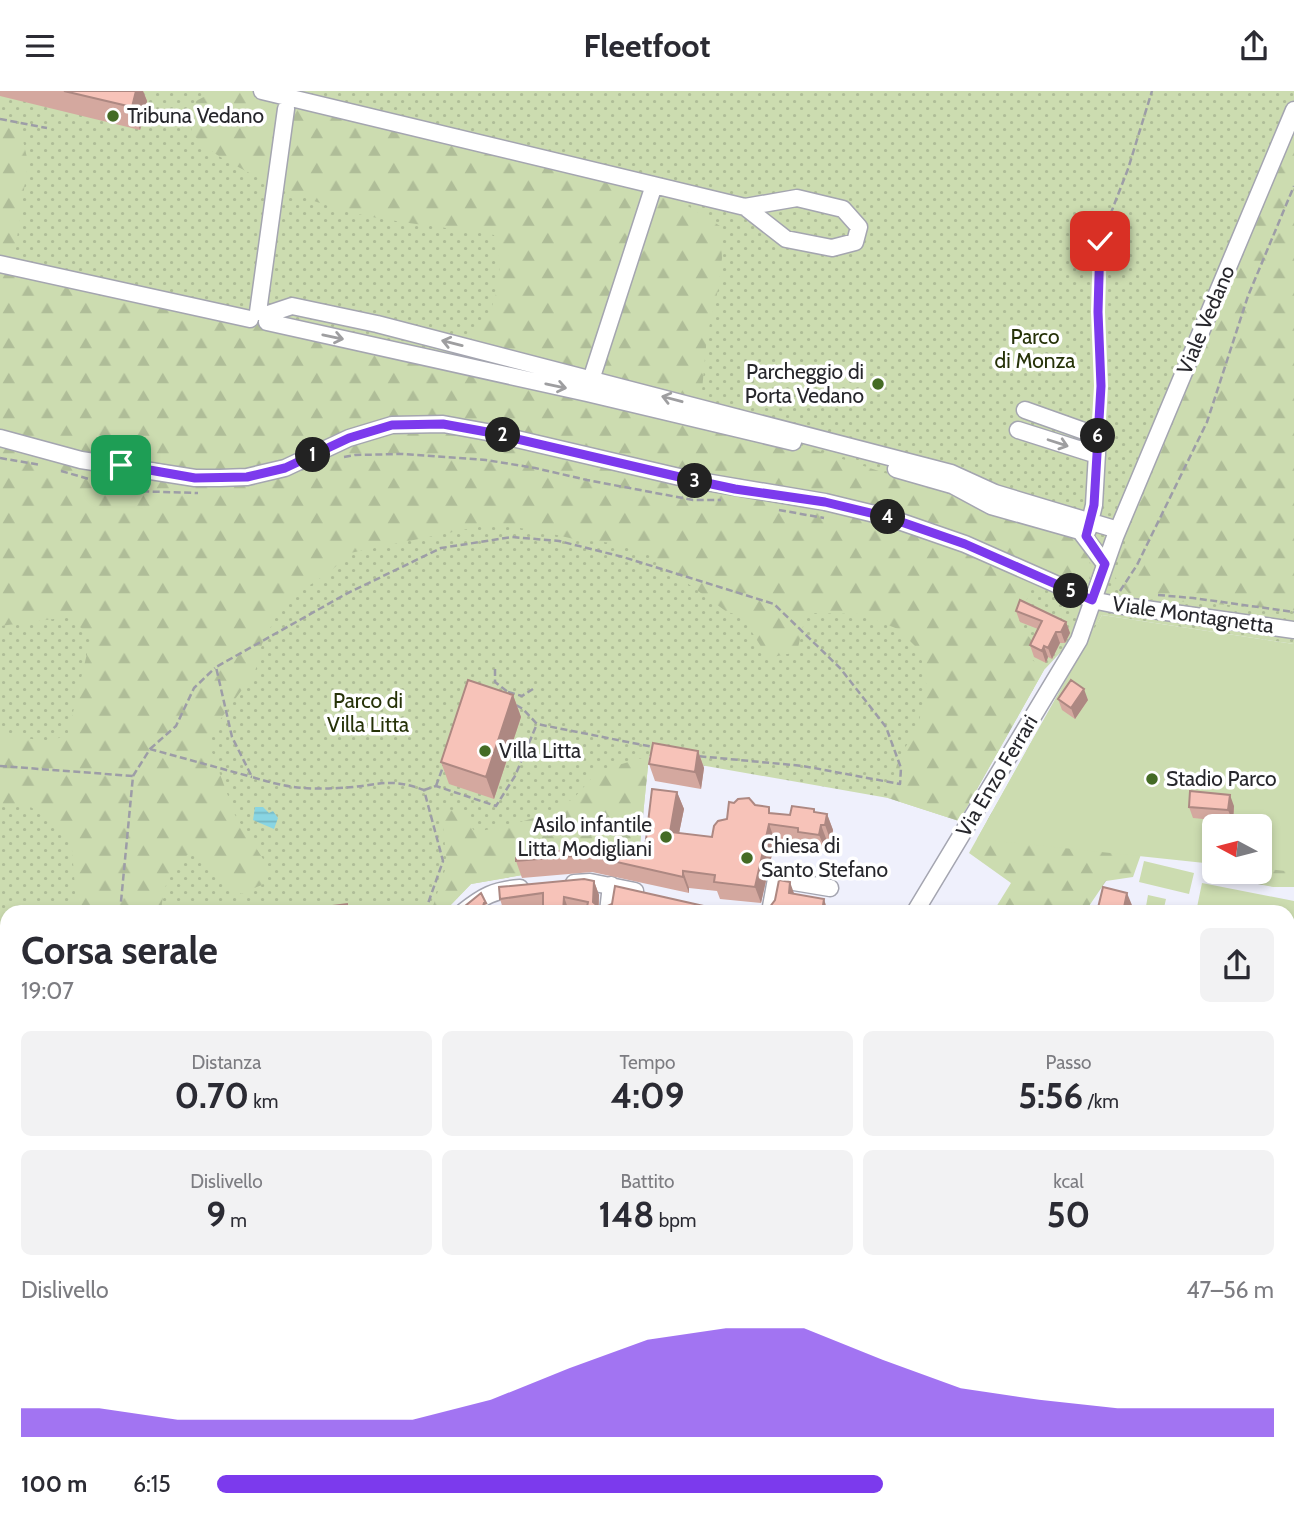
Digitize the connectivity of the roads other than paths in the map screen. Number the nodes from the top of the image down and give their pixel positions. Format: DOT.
graph roads {
  1 [pos="262,91"];
  2 [pos="286,109"];
  3 [pos="1294,110"];
  4 [pos="653,185"];
  5 [pos="745,207"];
  6 [pos="0,264"];
  7 [pos="260,317"];
  8 [pos="589,385"];
  9 [pos="1025,410"];
  10 [pos="1018,430"];
  11 [pos="0,438"];
  12 [pos="1097,455"];
  13 [pos="1088,529"];
  14 [pos="1118,530"];
  15 [pos="1105,564"];
  16 [pos="1092,600"];
  17 [pos="1294,630"];
  18 [pos="611,885"];
  19 [pos="830,888"];
  20 [pos="652,895"];
  21 [pos="471,905"];
  22 [pos="609,905"];
  23 [pos="771,905"];
  24 [pos="919,905"];
  1 -- 4 [label="street"];
  2 -- 7 [label="street"];
  3 -- 14 [label="street, Viale Vedano"];
  4 -- 5 [label="street"];
  4 -- 8 [label="street"];
  5 -- 5 [label="street"];
  6 -- 7 [label="street"];
  7 -- 8 [label="street"];
  8 -- 13 [label="street"];
  9 -- 12 [label="street"];
  10 -- 12 [label="street, one-way"];
  11 -- 16 [label="street, Viale Montagnetta"];
  12 -- 13 [label="street"];
  13 -- 14 [label="street"];
  13 -- 15 [label="street"];
  14 -- 15 [label="street, Viale Vedano"];
  15 -- 16 [label="street, Viale Vedano"];
  16 -- 17 [label="street, Viale Montagnetta"];
  16 -- 24 [label="street, Via Enzo Ferrari"];
  18 -- 20 [label="street"];
  18 -- 21 [label="street"];
  18 -- 22 [label="street"];
  19 -- 23 [label="street"];
}
